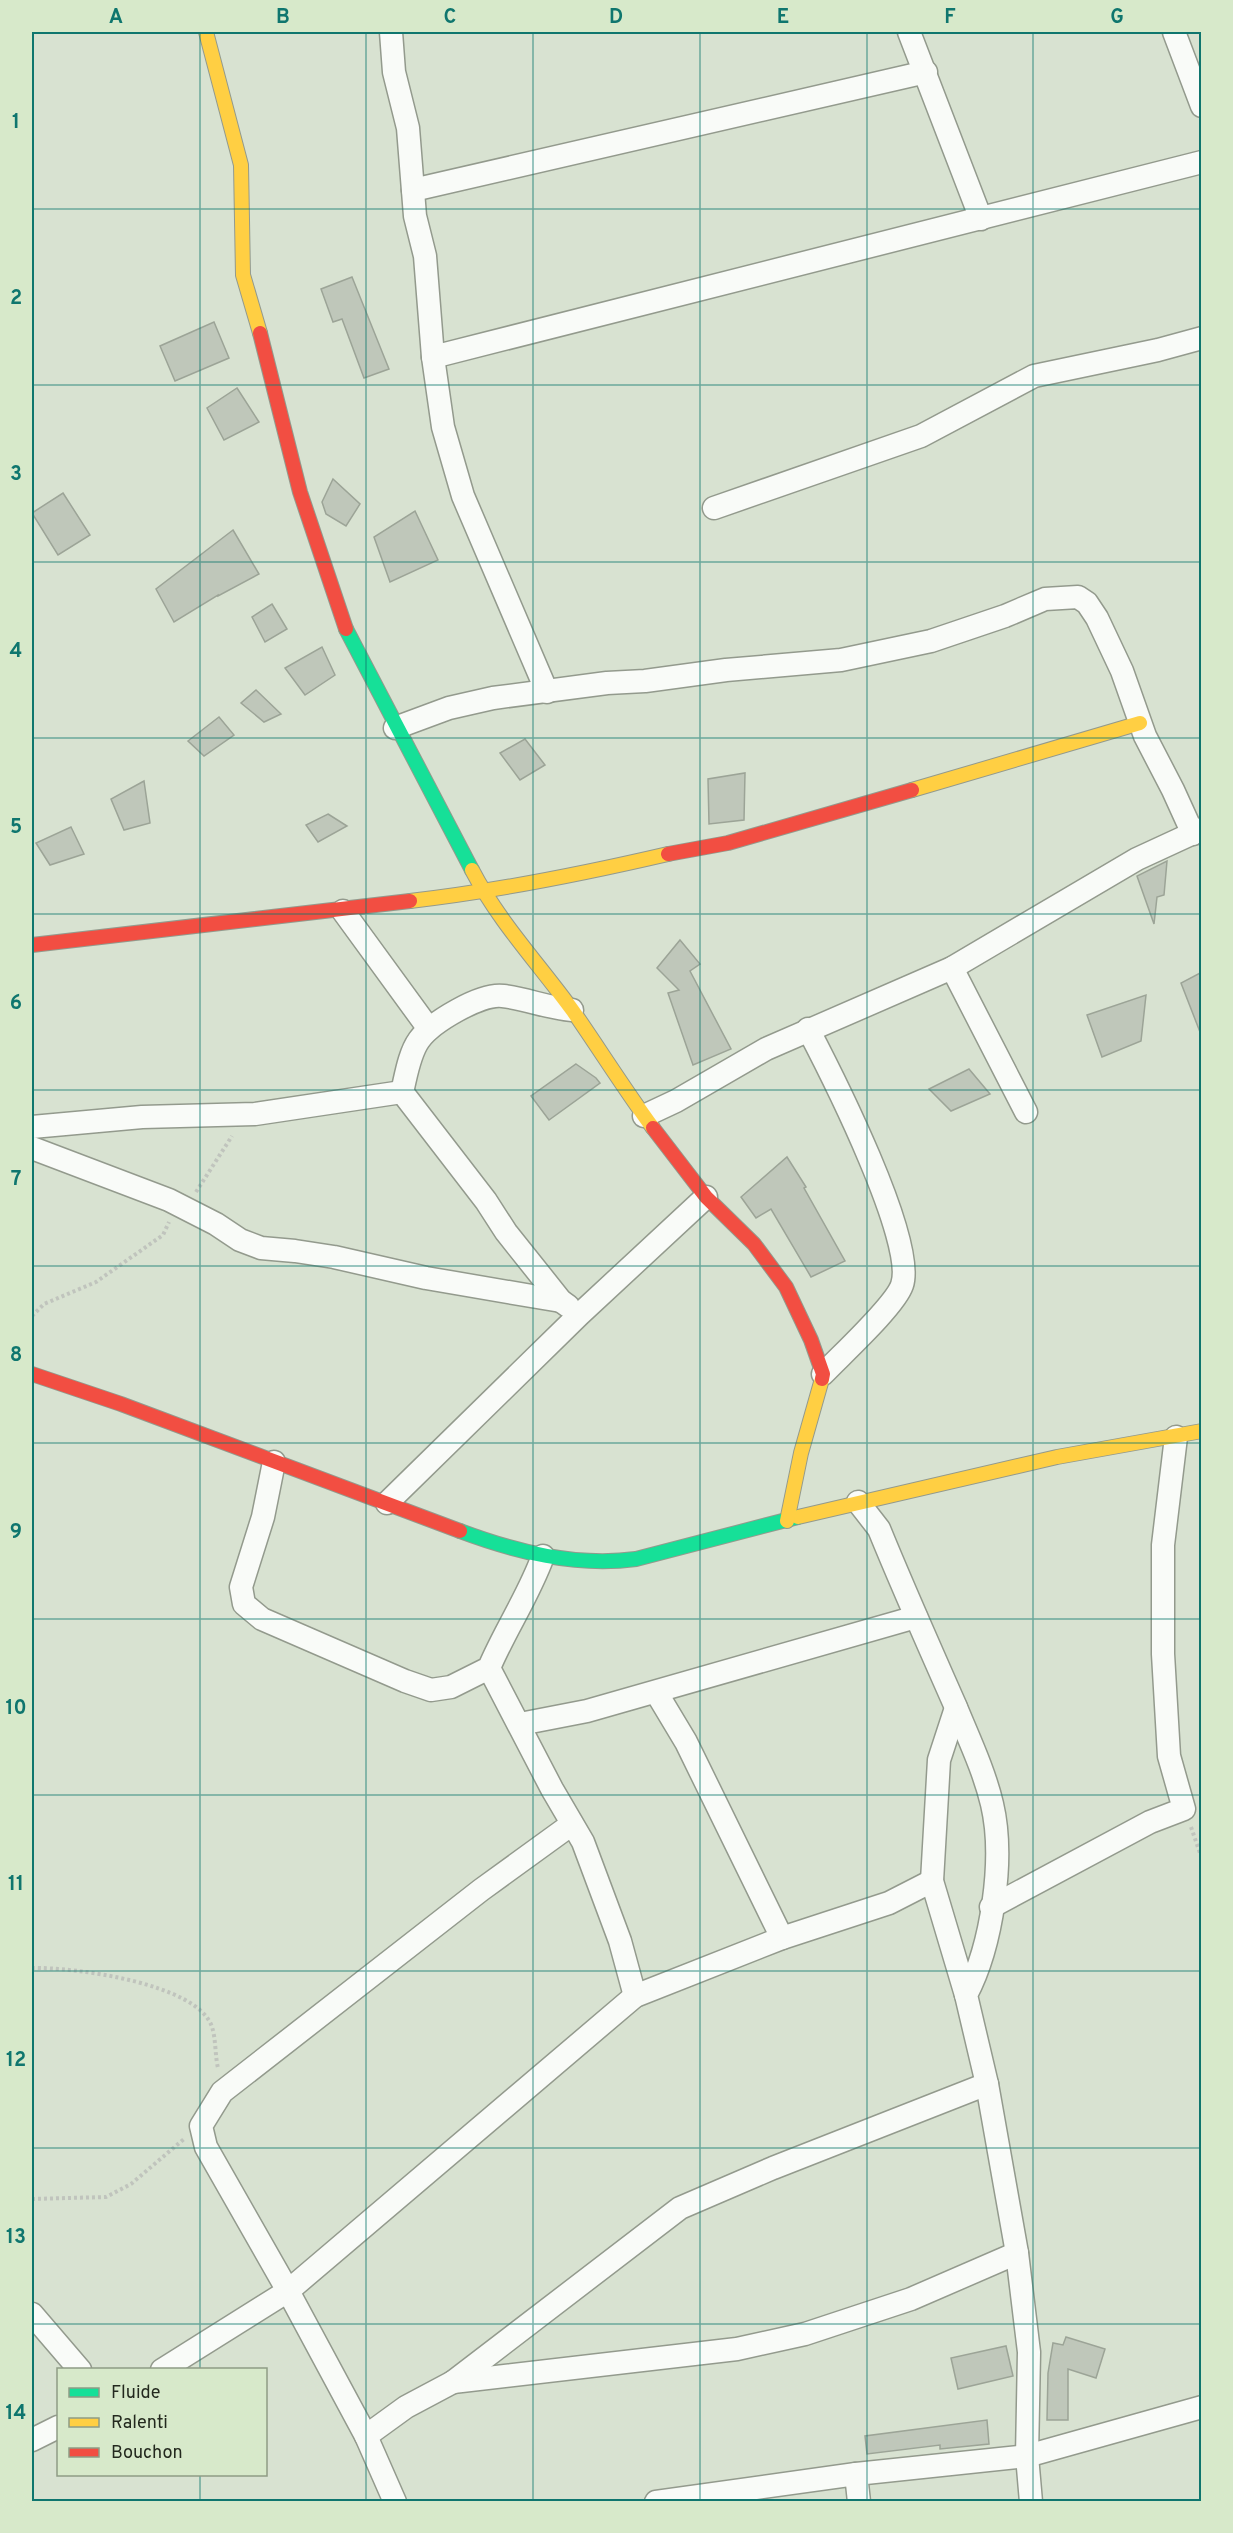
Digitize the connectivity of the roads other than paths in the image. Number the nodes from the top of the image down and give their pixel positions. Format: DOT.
graph roads {
  1 [pos="206,32"];
  2 [pos="391,32"];
  3 [pos="909,32"];
  4 [pos="1174,32"];
  5 [pos="926,72"];
  6 [pos="1202,106"];
  7 [pos="1202,162"];
  8 [pos="413,190"];
  9 [pos="981,219"];
  10 [pos="1202,338"];
  11 [pos="433,357"];
  12 [pos="714,508"];
  13 [pos="547,692"];
  14 [pos="1140,723"];
  15 [pos="395,728"];
  16 [pos="1197,832"];
  17 [pos="484,893"];
  18 [pos="343,910"];
  19 [pos="32,945"];
  20 [pos="951,968"];
  21 [pos="572,1010"];
  22 [pos="429,1029"];
  23 [pos="808,1029"];
  24 [pos="402,1092"];
  25 [pos="1026,1112"];
  26 [pos="644,1116"];
  27 [pos="32,1128"];
  28 [pos="32,1148"];
  29 [pos="706,1197"];
  30 [pos="561,1301"];
  31 [pos="580,1314"];
  32 [pos="32,1374"];
  33 [pos="823,1374"];
  34 [pos="1202,1431"];
  35 [pos="1176,1437"];
  36 [pos="274,1462"];
  37 [pos="858,1502"];
  38 [pos="387,1503"];
  39 [pos="787,1521"];
  40 [pos="543,1556"];
  41 [pos="916,1617"];
  42 [pos="489,1668"];
  43 [pos="656,1692"];
  44 [pos="956,1707"];
  45 [pos="520,1724"];
  46 [pos="572,1824"];
  47 [pos="932,1881"];
  48 [pos="992,1907"];
  49 [pos="782,1938"];
  50 [pos="966,1995"];
  51 [pos="635,1996"];
  52 [pos="987,2084"];
  53 [pos="1017,2253"];
  54 [pos="288,2291"];
  55 [pos="32,2314"];
  56 [pos="78,2368"];
  57 [pos="165,2368"];
  58 [pos="453,2382"];
  59 [pos="1202,2407"];
  60 [pos="57,2428"];
  61 [pos="366,2436"];
  62 [pos="32,2440"];
  63 [pos="1027,2456"];
  64 [pos="856,2474"];
  65 [pos="395,2502"];
  66 [pos="656,2502"];
  67 [pos="859,2502"];
  68 [pos="1031,2502"];
  1 -- 15 [label="street"];
  2 -- 8 [label="street"];
  3 -- 5 [label="street"];
  4 -- 6 [label="street"];
  5 -- 8 [label="street"];
  5 -- 9 [label="street"];
  7 -- 9 [label="street"];
  8 -- 11 [label="street"];
  9 -- 11 [label="street"];
  10 -- 12 [label="street"];
  11 -- 13 [label="street"];
  13 -- 14 [label="street"];
  13 -- 15 [label="street"];
  14 -- 16 [label="street"];
  14 -- 17 [label="street"];
  15 -- 17 [label="street"];
  16 -- 20 [label="street"];
  17 -- 18 [label="street"];
  17 -- 21 [label="street"];
  18 -- 19 [label="street"];
  18 -- 22 [label="street"];
  20 -- 23 [label="street"];
  20 -- 25 [label="street"];
  21 -- 22 [label="street"];
  21 -- 26 [label="street"];
  22 -- 24 [label="street"];
  23 -- 26 [label="street"];
  23 -- 33 [label="street"];
  24 -- 27 [label="street"];
  24 -- 30 [label="street"];
  26 -- 29 [label="street"];
  28 -- 30 [label="street"];
  29 -- 31 [label="street"];
  29 -- 33 [label="street"];
  30 -- 31 [label="street"];
  31 -- 38 [label="street"];
  32 -- 36 [label="street"];
  33 -- 39 [label="street"];
  34 -- 35 [label="street"];
  35 -- 37 [label="street"];
  35 -- 48 [label="street"];
  36 -- 38 [label="street"];
  36 -- 42 [label="street"];
  37 -- 39 [label="street"];
  37 -- 41 [label="street"];
  38 -- 40 [label="street"];
  39 -- 40 [label="street"];
  40 -- 42 [label="street"];
  41 -- 43 [label="street"];
  41 -- 44 [label="street"];
  42 -- 45 [label="street"];
  43 -- 45 [label="street"];
  43 -- 49 [label="street"];
  44 -- 47 [label="street"];
  44 -- 48 [label="street"];
  45 -- 46 [label="street"];
  46 -- 51 [label="street"];
  46 -- 54 [label="street"];
  47 -- 49 [label="street"];
  47 -- 50 [label="street"];
  48 -- 50 [label="street"];
  49 -- 51 [label="street"];
  50 -- 52 [label="street"];
  51 -- 54 [label="street"];
  52 -- 53 [label="street"];
  52 -- 58 [label="street"];
  53 -- 58 [label="street"];
  53 -- 63 [label="street"];
  54 -- 57 [label="street"];
  54 -- 61 [label="street"];
  55 -- 56 [label="street"];
  58 -- 61 [label="street"];
  59 -- 63 [label="street"];
  60 -- 62 [label="street"];
  61 -- 65 [label="street"];
  63 -- 64 [label="street"];
  63 -- 68 [label="street"];
  64 -- 66 [label="street"];
  64 -- 67 [label="street"];
}
